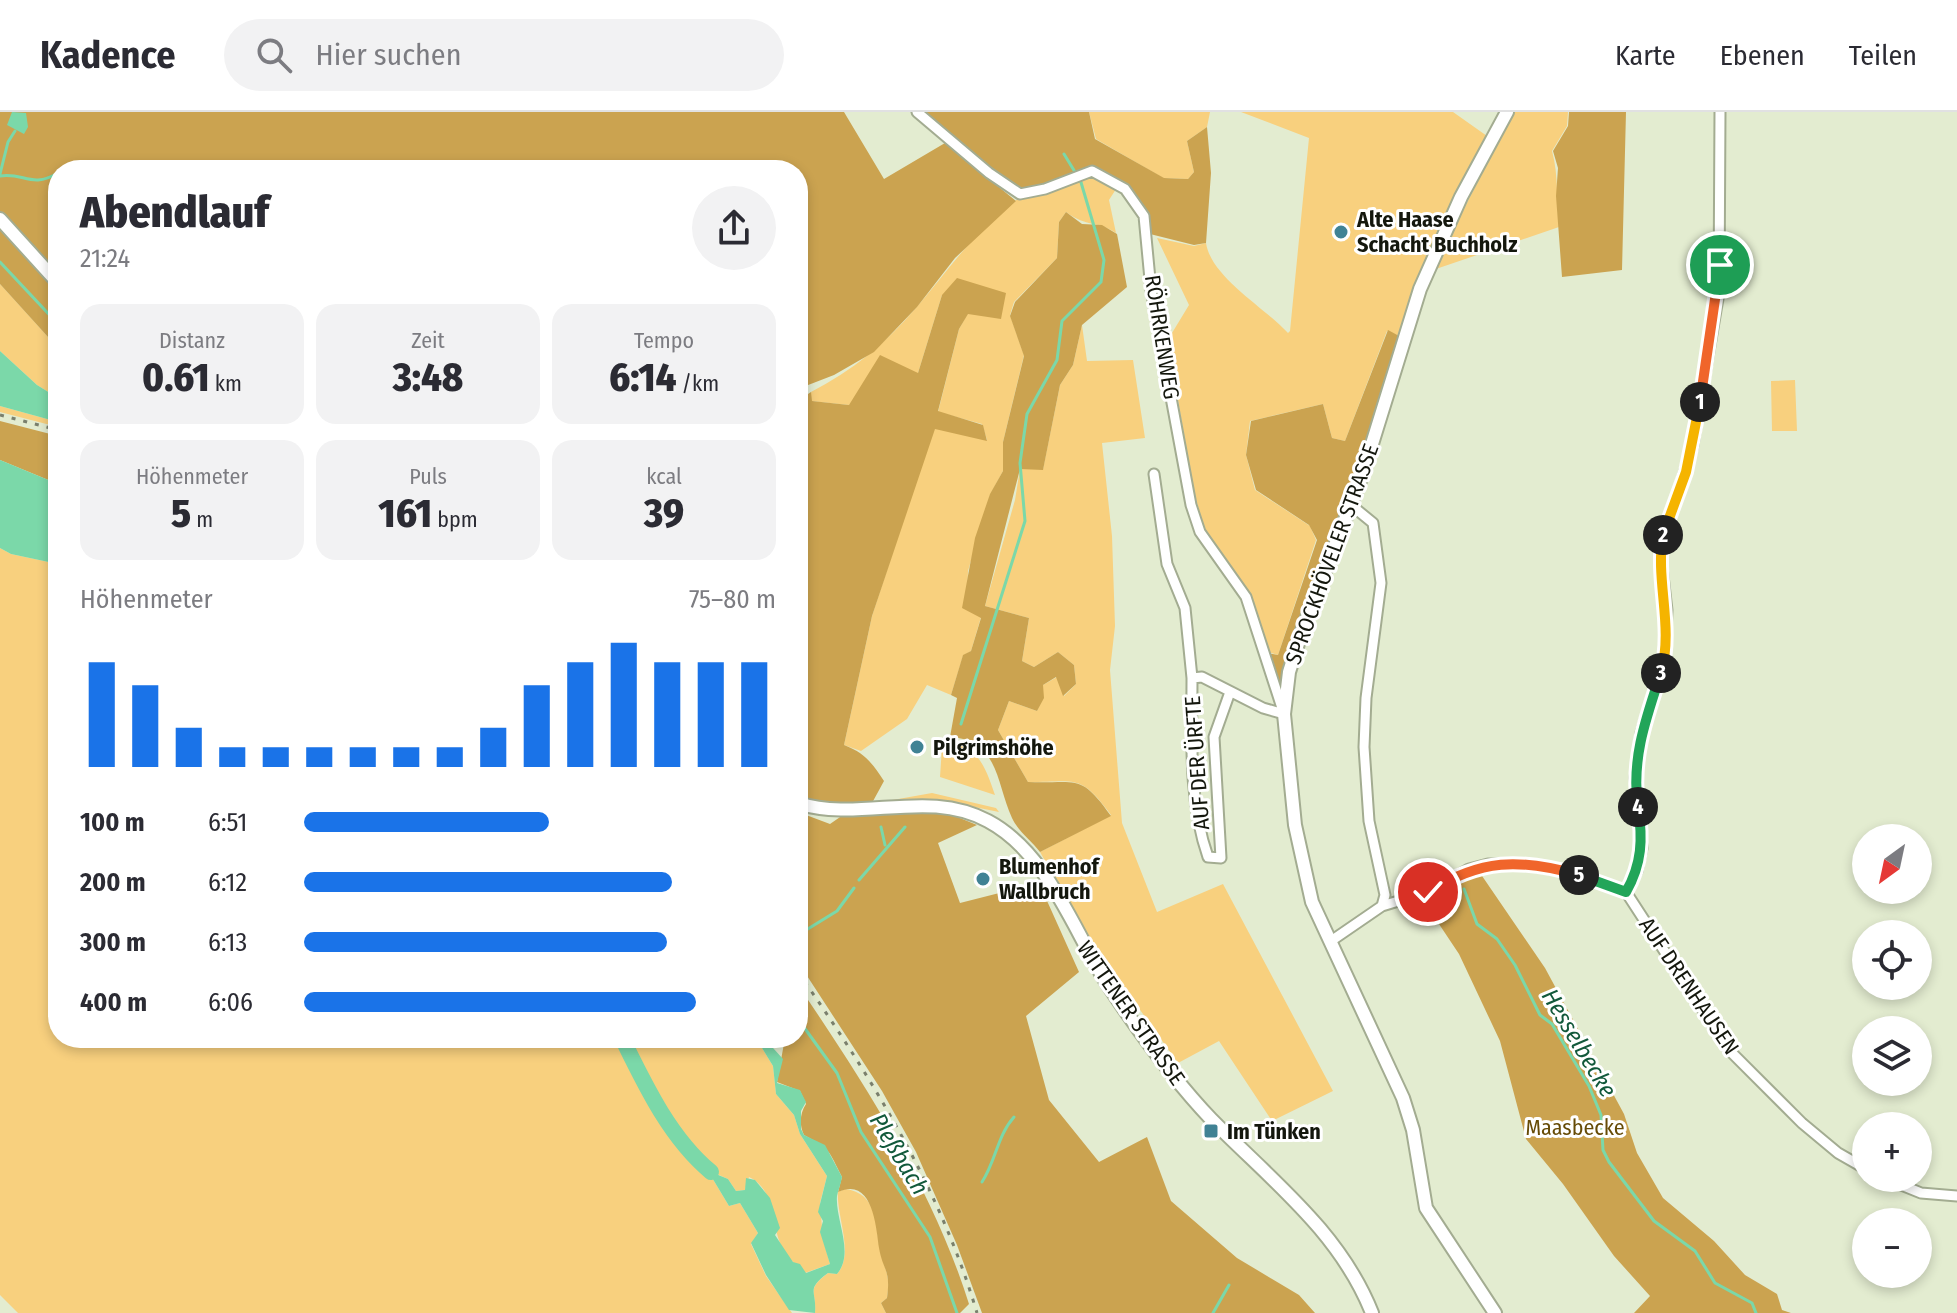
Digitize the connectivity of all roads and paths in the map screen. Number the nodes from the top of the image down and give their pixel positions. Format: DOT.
graph roads {
  1 [pos="917,112"];
  2 [pos="1507,112"];
  3 [pos="1720,112"];
  4 [pos="0,219"];
  5 [pos="48,272"];
  6 [pos="1154,474"];
  7 [pos="1351,505"];
  8 [pos="1192,678"];
  9 [pos="1230,692"];
  10 [pos="1284,714"];
  11 [pos="808,805"];
  12 [pos="1626,892"];
  13 [pos="1382,906"];
  14 [pos="1331,941"];
  15 [pos="1852,1161"];
  16 [pos="1919,1192"];
  17 [pos="1957,1196"];
  18 [pos="1372,1313"];
  19 [pos="1495,1313"];
  1 -- 10 [label="street, RÖHRKENWEG"];
  2 -- 7 [label="street, SPROCKHÖVELER STRASSE"];
  3 -- 12 [label="street"];
  4 -- 5 [label="street"];
  6 -- 8 [label="street, AUF DER ÜRFTE"];
  7 -- 10 [label="street, SPROCKHÖVELER STRASSE"];
  7 -- 13 [label="street"];
  8 -- 9 [label="street, AUF DER ÜRFTE"];
  8 -- 9 [label="street, AUF DER ÜRFTE"];
  9 -- 10 [label="street, AUF DER ÜRFTE"];
  10 -- 14 [label="street, SPROCKHÖVELER STRASSE"];
  11 -- 18 [label="street, WITTENER STRASSE"];
  12 -- 13 [label="street"];
  12 -- 15 [label="street, AUF DRENHAUSEN"];
  13 -- 14 [label="street"];
  14 -- 19 [label="street, SPROCKHÖVELER STRASSE"];
  16 -- 17 [label="street"];
}
